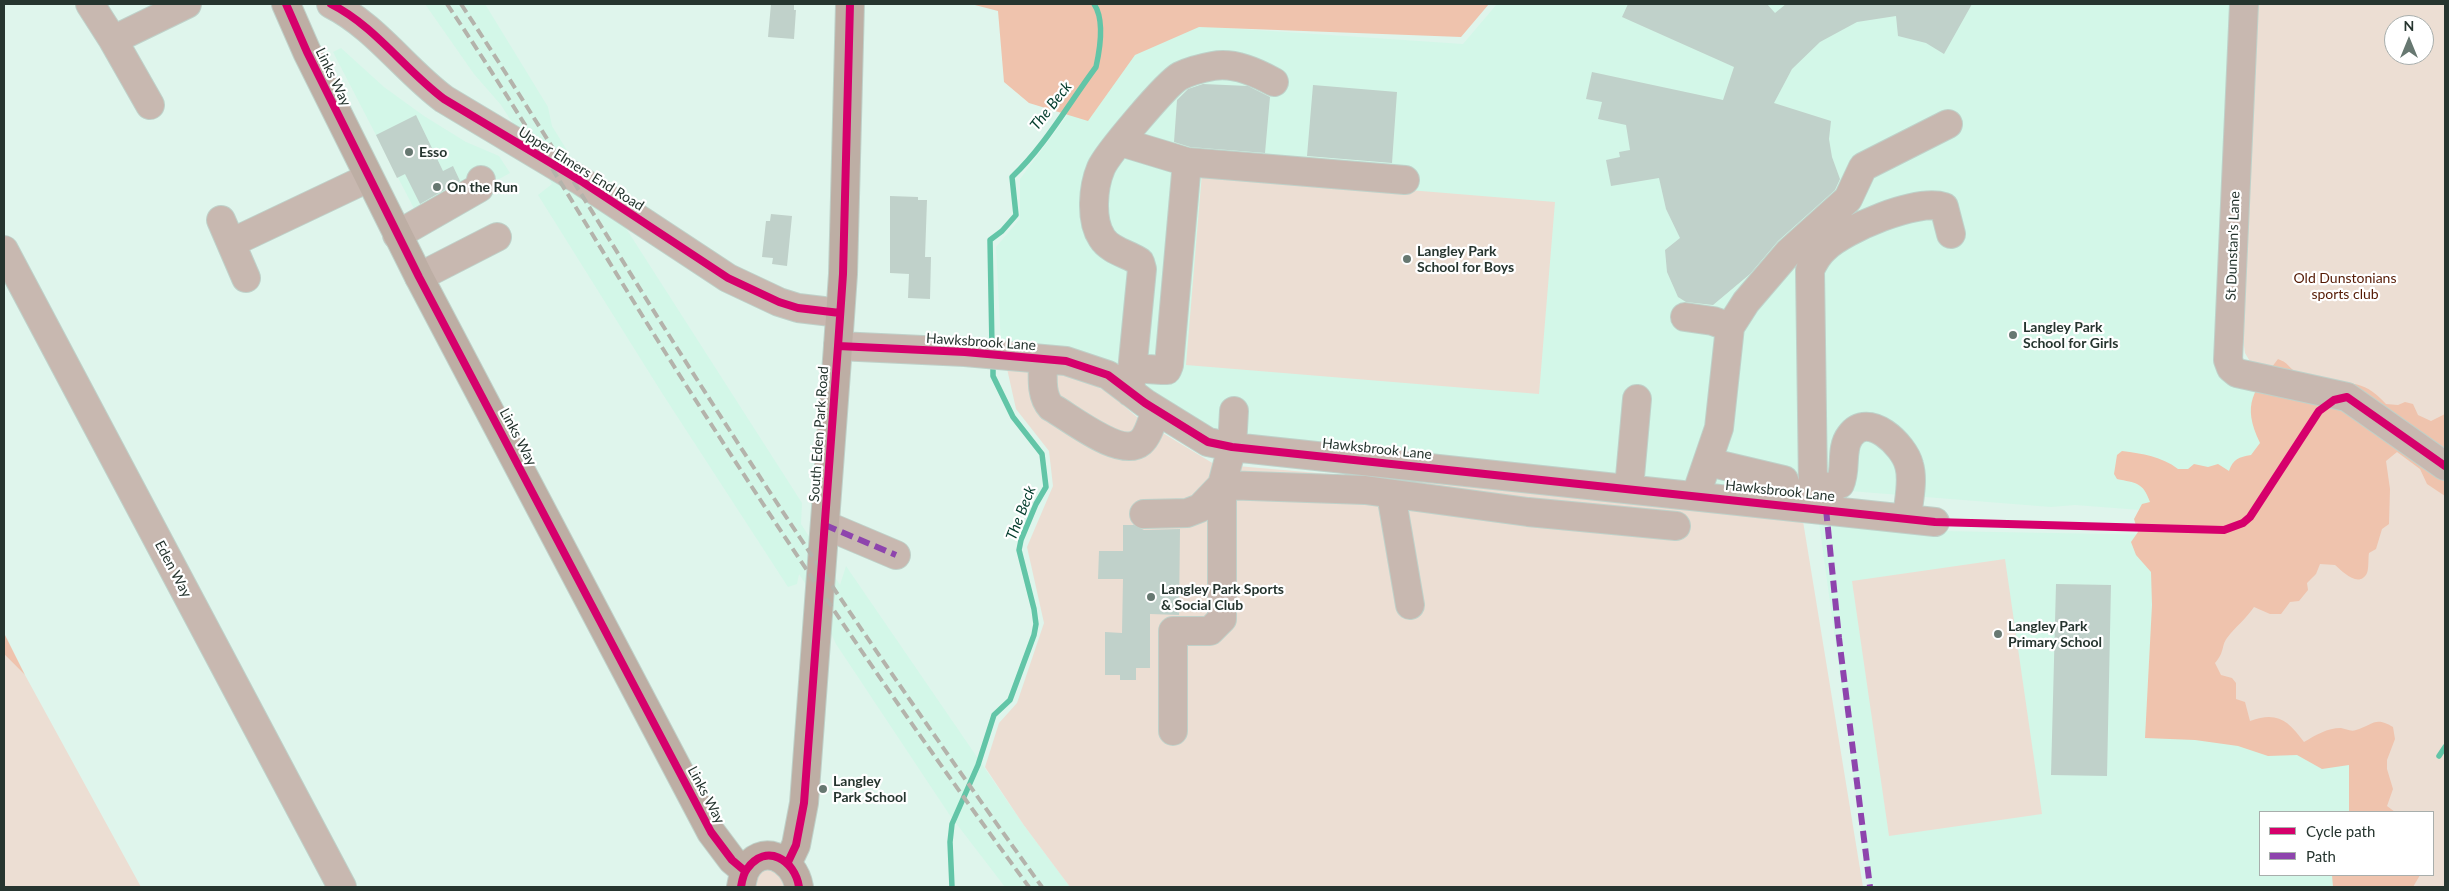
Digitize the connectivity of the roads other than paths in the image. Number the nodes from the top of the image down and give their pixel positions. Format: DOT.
graph roads {
  1 [pos="90,4"];
  2 [pos="188,4"];
  3 [pos="286,4"];
  4 [pos="330,4"];
  5 [pos="850,4"];
  6 [pos="2244,4"];
  7 [pos="113,40"];
  8 [pos="1274,82"];
  9 [pos="150,106"];
  10 [pos="1948,124"];
  11 [pos="1121,142"];
  12 [pos="1187,162"];
  13 [pos="368,178"];
  14 [pos="481,180"];
  15 [pos="1405,180"];
  16 [pos="397,234"];
  17 [pos="1951,234"];
  18 [pos="497,237"];
  19 [pos="4,250"];
  20 [pos="419,277"];
  21 [pos="246,278"];
  22 [pos="840,313"];
  23 [pos="1685,317"];
  24 [pos="1730,327"];
  25 [pos="838,346"];
  26 [pos="1043,359"];
  27 [pos="1131,380"];
  28 [pos="1637,399"];
  29 [pos="1156,410"];
  30 [pos="1234,411"];
  31 [pos="1232,447"];
  32 [pos="1708,462"];
  33 [pos="2445,466"];
  34 [pos="1222,485"];
  35 [pos="1629,488"];
  36 [pos="1391,494"];
  37 [pos="1696,495"];
  38 [pos="1820,497"];
  39 [pos="1793,505"];
  40 [pos="1144,514"];
  41 [pos="1907,519"];
  42 [pos="1935,522"];
  43 [pos="825,525"];
  44 [pos="1676,526"];
  45 [pos="896,555"];
  46 [pos="1410,605"];
  47 [pos="1173,731"];
  48 [pos="788,862"];
  49 [pos="743,879"];
  50 [pos="342,887"];
  51 [pos="799,887"];
  1 -- 7 [label="street"];
  2 -- 7 [label="street"];
  3 -- 13 [label="main road, Links Way"];
  4 -- 22 [label="street, Upper Elmers End Road"];
  5 -- 22 [label="main road, South Eden Park Road"];
  6 -- 33 [label="street, St Dunstan's Lane"];
  7 -- 9 [label="street"];
  8 -- 11 [label="street"];
  10 -- 24 [label="street"];
  11 -- 12 [label="street"];
  11 -- 27 [label="street"];
  12 -- 15 [label="street"];
  12 -- 27 [label="street"];
  13 -- 16 [label="main road, Links Way"];
  13 -- 21 [label="street"];
  14 -- 16 [label="street"];
  16 -- 20 [label="main road, Links Way"];
  17 -- 38 [label="street"];
  18 -- 20 [label="street"];
  19 -- 50 [label="street, Eden Way"];
  20 -- 49 [label="main road, Links Way"];
  22 -- 25 [label="main road, South Eden Park Road"];
  23 -- 24 [label="street"];
  24 -- 32 [label="street"];
  25 -- 26 [label="street, Hawksbrook Lane"];
  25 -- 43 [label="main road, South Eden Park Road"];
  26 -- 27 [label="street, Hawksbrook Lane"];
  26 -- 29 [label="street"];
  27 -- 29 [label="street, Hawksbrook Lane"];
  28 -- 35 [label="street"];
  29 -- 31 [label="street, Hawksbrook Lane"];
  30 -- 31 [label="street"];
  31 -- 34 [label="street"];
  31 -- 35 [label="street, Hawksbrook Lane"];
  32 -- 37 [label="street"];
  32 -- 39 [label="street"];
  34 -- 36 [label="street"];
  34 -- 40 [label="street"];
  34 -- 47 [label="street"];
  35 -- 37 [label="street, Hawksbrook Lane"];
  36 -- 44 [label="street"];
  36 -- 46 [label="street"];
  37 -- 39 [label="street, Hawksbrook Lane"];
  38 -- 39 [label="street, Hawksbrook Lane"];
  38 -- 41 [label="street, Hawksbrook Lane"];
  38 -- 41 [label="street"];
  41 -- 42 [label="street, Hawksbrook Lane"];
  43 -- 45 [label="street"];
  43 -- 48 [label="main road, South Eden Park Road"];
  48 -- 49 [label="main road"];
  48 -- 51 [label="main road"];
}
